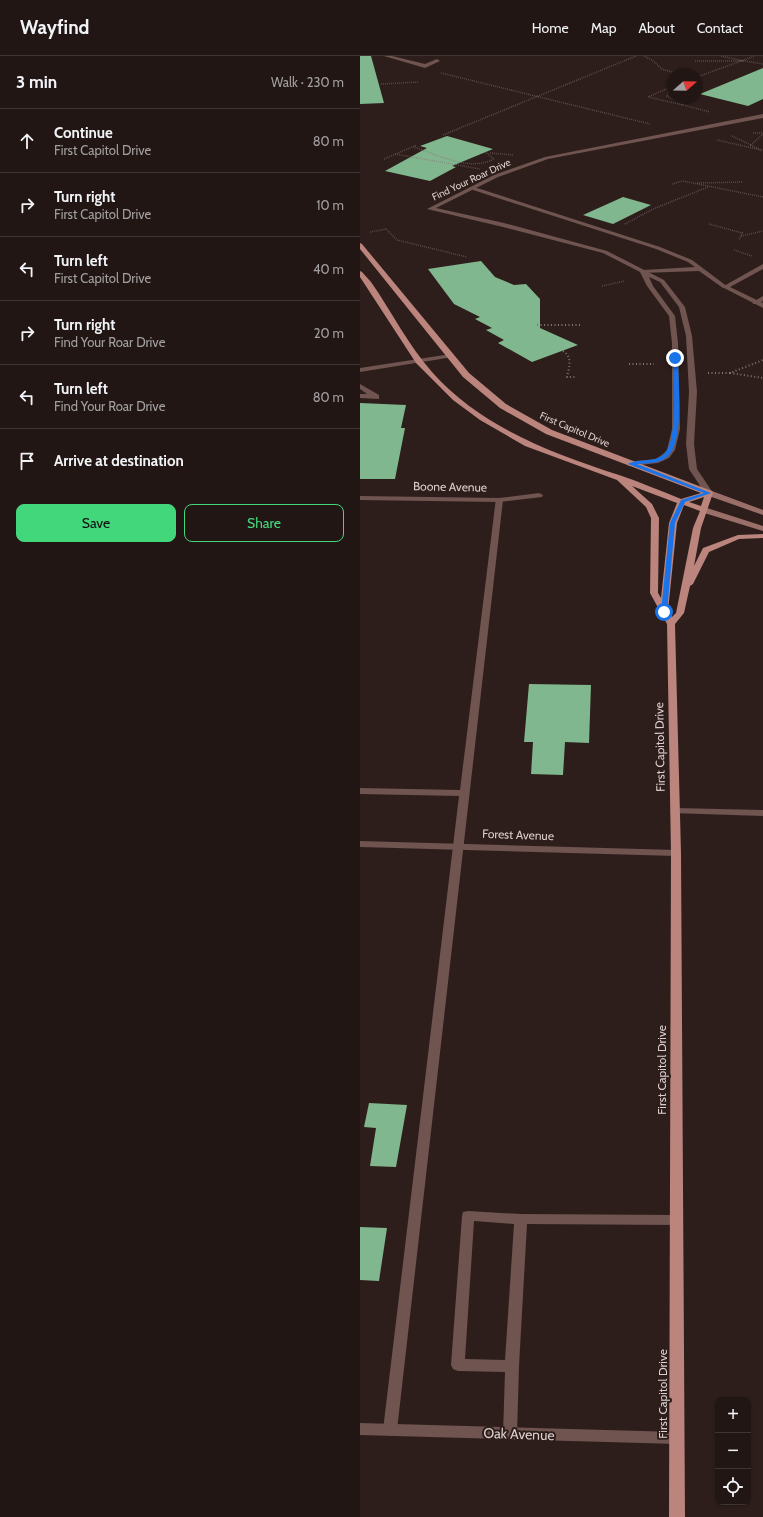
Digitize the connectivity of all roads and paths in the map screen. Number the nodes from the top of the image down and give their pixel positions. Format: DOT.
graph roads {
  1 [pos="386,56"];
  2 [pos="636,56"];
  3 [pos="644,56"];
  4 [pos="721,56"];
  5 [pos="738,56"];
  6 [pos="755,56"];
  7 [pos="426,59"];
  8 [pos="741,60"];
  9 [pos="695,61"];
  10 [pos="744,61"];
  11 [pos="763,64"];
  12 [pos="667,70"];
  13 [pos="436,72"];
  14 [pos="703,75"];
  15 [pos="419,82"];
  16 [pos="381,84"];
  17 [pos="667,89"];
  18 [pos="538,97"];
  19 [pos="667,101"];
  20 [pos="679,104"];
  21 [pos="683,105"];
  22 [pos="714,113"];
  23 [pos="763,116"];
  24 [pos="652,124"];
  25 [pos="763,134"];
  26 [pos="443,135"];
  27 [pos="717,140"];
  28 [pos="417,145"];
  29 [pos="414,147"];
  30 [pos="762,151"];
  31 [pos="396,154"];
  32 [pos="518,155"];
  33 [pos="384,159"];
  34 [pos="485,169"];
  35 [pos="743,182"];
  36 [pos="692,183"];
  37 [pos="672,184"];
  38 [pos="708,187"];
  39 [pos="472,188"];
  40 [pos="763,197"];
  41 [pos="623,224"];
  42 [pos="709,224"];
  43 [pos="763,231"];
  44 [pos="370,232"];
  45 [pos="742,236"];
  46 [pos="739,239"];
  47 [pos="360,245"];
  48 [pos="734,250"];
  49 [pos="467,257"];
  50 [pos="752,257"];
  51 [pos="763,266"];
  52 [pos="701,269"];
  53 [pos="643,272"];
  54 [pos="360,273"];
  55 [pos="625,281"];
  56 [pos="602,286"];
  57 [pos="725,286"];
  58 [pos="763,298"];
  59 [pos="755,303"];
  60 [pos="763,306"];
  61 [pos="537,325"];
  62 [pos="580,325"];
  63 [pos="563,351"];
  64 [pos="451,356"];
  65 [pos="763,360"];
  66 [pos="419,361"];
  67 [pos="629,364"];
  68 [pos="654,364"];
  69 [pos="360,370"];
  70 [pos="708,373"];
  71 [pos="730,373"];
  72 [pos="576,377"];
  73 [pos="763,378"];
  74 [pos="360,386"];
  75 [pos="360,396"];
  76 [pos="631,464"];
  77 [pos="618,477"];
  78 [pos="709,493"];
  79 [pos="539,495"];
  80 [pos="360,498"];
  81 [pos="499,500"];
  82 [pos="682,501"];
  83 [pos="704,510"];
  84 [pos="763,513"];
  85 [pos="763,529"];
  86 [pos="763,536"];
  87 [pos="683,595"];
  88 [pos="664,612"];
  89 [pos="671,624"];
  90 [pos="360,791"];
  91 [pos="465,793"];
  92 [pos="675,811"];
  93 [pos="763,813"];
  94 [pos="360,844"];
  95 [pos="459,846"];
  96 [pos="676,853"];
  97 [pos="521,1219"];
  98 [pos="677,1220"];
  99 [pos="512,1366"];
  100 [pos="360,1429"];
  101 [pos="390,1430"];
  102 [pos="510,1434"];
  103 [pos="677,1438"];
  104 [pos="677,1517"];
  1 -- 7 [label="street"];
  2 -- 18 [label="path"];
  3 -- 12 [label="path"];
  4 -- 8 [label="path"];
  5 -- 8 [label="path"];
  6 -- 10 [label="path"];
  8 -- 10 [label="path"];
  9 -- 10 [label="path"];
  10 -- 11 [label="path"];
  10 -- 14 [label="path"];
  13 -- 18 [label="path"];
  15 -- 16 [label="path"];
  17 -- 19 [label="path"];
  18 -- 24 [label="path"];
  18 -- 26 [label="path"];
  20 -- 21 [label="path"];
  21 -- 22 [label="path"];
  23 -- 39 [label="street, Find Your Roar Drive"];
  25 -- 30 [label="path"];
  27 -- 30 [label="path"];
  28 -- 29 [label="path"];
  29 -- 31 [label="path"];
  29 -- 32 [label="path"];
  31 -- 33 [label="path"];
  31 -- 34 [label="path"];
  35 -- 36 [label="path"];
  36 -- 37 [label="path"];
  36 -- 38 [label="path"];
  38 -- 40 [label="path"];
  38 -- 41 [label="path"];
  39 -- 52 [label="street"];
  39 -- 53 [label="street, Find Your Roar Drive"];
  42 -- 45 [label="path"];
  43 -- 45 [label="path"];
  44 -- 49 [label="path"];
  45 -- 46 [label="path"];
  47 -- 64 [label="main road, First Capitol Drive"];
  48 -- 50 [label="path"];
  51 -- 57 [label="street"];
  52 -- 53 [label="street"];
  52 -- 57 [label="street"];
  53 -- 76 [label="street"];
  53 -- 78 [label="street, Find Your Roar Drive"];
  54 -- 66 [label="main road"];
  55 -- 56 [label="path"];
  57 -- 59 [label="street"];
  58 -- 59 [label="street"];
  59 -- 60 [label="street"];
  61 -- 62 [label="path"];
  63 -- 72 [label="path"];
  64 -- 66 [label="street"];
  64 -- 76 [label="main road, First Capitol Drive"];
  65 -- 71 [label="path"];
  66 -- 69 [label="street"];
  66 -- 77 [label="main road"];
  67 -- 68 [label="path"];
  70 -- 71 [label="path"];
  71 -- 73 [label="path"];
  74 -- 75 [label="street"];
  76 -- 78 [label="main road, First Capitol Drive"];
  77 -- 82 [label="main road"];
  77 -- 88 [label="main road, First Capitol Drive"];
  78 -- 82 [label="main road"];
  78 -- 83 [label="main road"];
  78 -- 84 [label="main road"];
  79 -- 81 [label="street, Boone Avenue"];
  80 -- 81 [label="street, Boone Avenue"];
  81 -- 91 [label="street"];
  82 -- 83 [label="main road"];
  82 -- 88 [label="main road"];
  83 -- 85 [label="main road"];
  83 -- 87 [label="main road"];
  86 -- 87 [label="main road"];
  87 -- 89 [label="main road"];
  88 -- 89 [label="main road, First Capitol Drive"];
  89 -- 92 [label="main road, First Capitol Drive"];
  90 -- 91 [label="street"];
  91 -- 95 [label="street"];
  92 -- 93 [label="street"];
  92 -- 96 [label="main road, First Capitol Drive"];
  94 -- 95 [label="street, Forest Avenue"];
  95 -- 96 [label="street, Forest Avenue"];
  95 -- 101 [label="street"];
  96 -- 98 [label="main road, First Capitol Drive"];
  97 -- 98 [label="street"];
  97 -- 99 [label="street"];
  97 -- 99 [label="street"];
  98 -- 103 [label="main road, First Capitol Drive"];
  99 -- 102 [label="street"];
  100 -- 101 [label="street, Oak Avenue"];
  101 -- 102 [label="street, Oak Avenue"];
  102 -- 103 [label="street, Oak Avenue"];
  103 -- 104 [label="main road, First Capitol Drive"];
}
